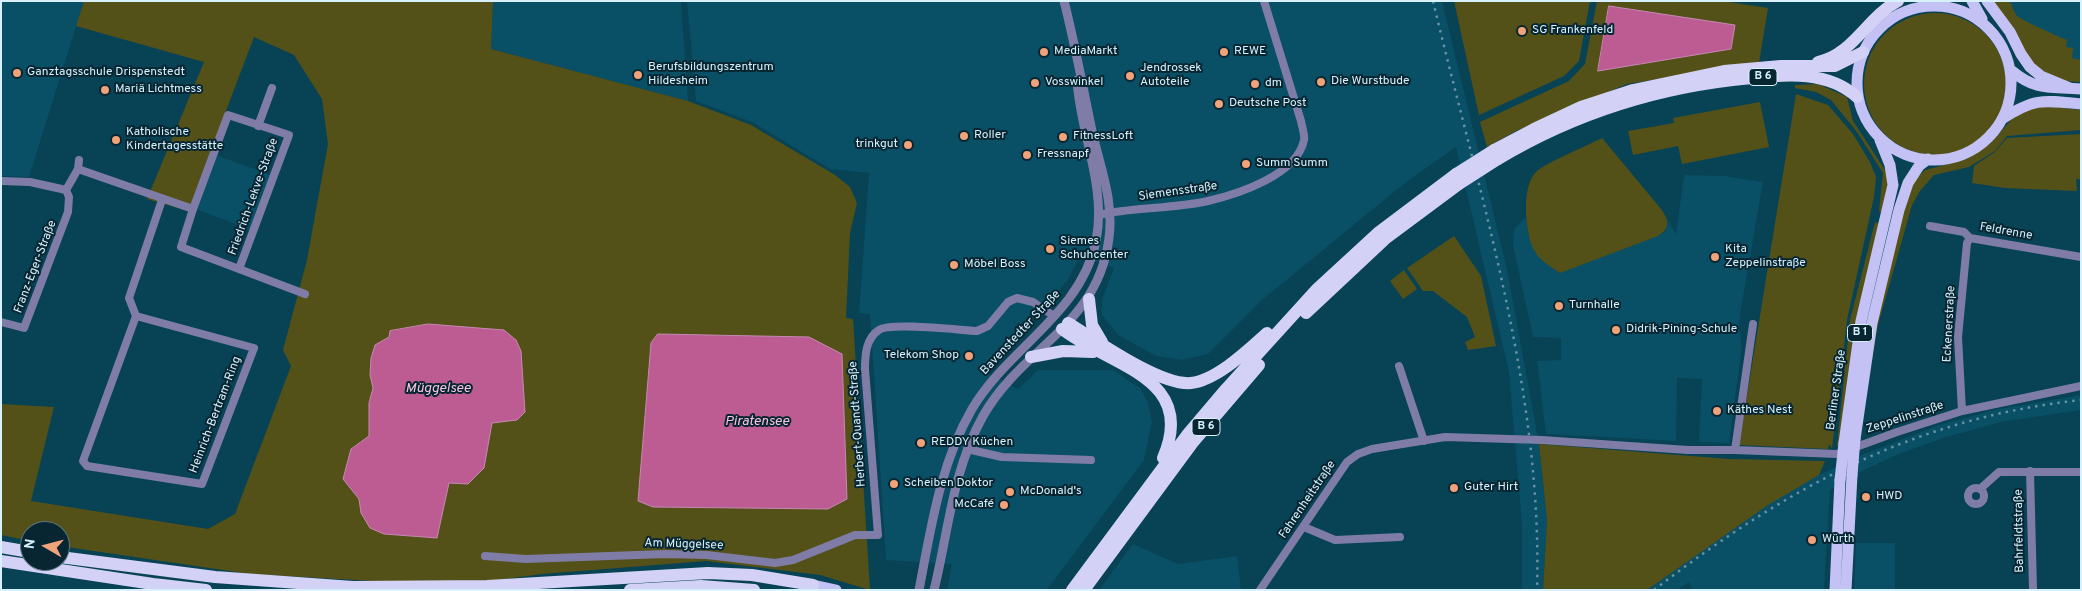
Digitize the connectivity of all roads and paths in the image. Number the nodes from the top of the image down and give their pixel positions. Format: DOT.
graph roads {
  1 [pos="1064,1"];
  2 [pos="1264,1"];
  3 [pos="1898,1"];
  4 [pos="1972,1"];
  5 [pos="1987,1"];
  6 [pos="1937,4"];
  7 [pos="1982,19"];
  8 [pos="1864,52"];
  9 [pos="1076,58"];
  10 [pos="1796,66"];
  11 [pos="2012,71"];
  12 [pos="272,88"];
  13 [pos="2076,88"];
  14 [pos="1857,96"];
  15 [pos="2081,104"];
  16 [pos="2002,119"];
  17 [pos="258,126"];
  18 [pos="1880,140"];
  19 [pos="1496,155"];
  20 [pos="1928,159"];
  21 [pos="79,160"];
  22 [pos="78,169"];
  23 [pos="1,181"];
  24 [pos="66,190"];
  25 [pos="162,200"];
  26 [pos="1894,208"];
  27 [pos="193,209"];
  28 [pos="1110,212"];
  29 [pos="1098,215"];
  30 [pos="1890,225"];
  31 [pos="1930,226"];
  32 [pos="1970,238"];
  33 [pos="2081,257"];
  34 [pos="239,269"];
  35 [pos="1341,272"];
  36 [pos="1316,290"];
  37 [pos="305,294"];
  38 [pos="1089,299"];
  39 [pos="136,316"];
  40 [pos="1054,316"];
  41 [pos="1,322"];
  42 [pos="1753,324"];
  43 [pos="1065,326"];
  44 [pos="1102,348"];
  45 [pos="1031,357"];
  46 [pos="1399,366"];
  47 [pos="2081,386"];
  48 [pos="1962,411"];
  49 [pos="1511,439"];
  50 [pos="1424,442"];
  51 [pos="968,449"];
  52 [pos="1734,450"];
  53 [pos="1091,460"];
  54 [pos="2030,471"];
  55 [pos="2081,472"];
  56 [pos="1155,476"];
  57 [pos="1980,489"];
  58 [pos="1304,527"];
  59 [pos="878,535"];
  60 [pos="1400,537"];
  61 [pos="1,547"];
  62 [pos="20,550"];
  63 [pos="485,556"];
  64 [pos="70,558"];
  65 [pos="1,560"];
  66 [pos="814,585"];
  67 [pos="935,589"];
  68 [pos="206,590"];
  69 [pos="630,590"];
  70 [pos="754,590"];
  71 [pos="836,590"];
  72 [pos="919,590"];
  73 [pos="1072,590"];
  74 [pos="1084,590"];
  75 [pos="1260,590"];
  76 [pos="1835,590"];
  77 [pos="1846,590"];
  78 [pos="2033,590"];
  1 -- 9 [label="street, Bavenstedter Straße"];
  2 -- 28 [label="street, Siemensstraße"];
  3 -- 10 [label="highway"];
  4 -- 7 [label="main road"];
  5 -- 13 [label="main road"];
  6 -- 7 [label="main road"];
  6 -- 8 [label="main road"];
  7 -- 11 [label="main road"];
  8 -- 10 [label="highway, B 6"];
  8 -- 14 [label="main road"];
  9 -- 28 [label="street, Bavenstedter Straße"];
  9 -- 29 [label="street, Bavenstedter Straße"];
  10 -- 19 [label="highway, B 6"];
  11 -- 13 [label="main road"];
  11 -- 16 [label="main road"];
  12 -- 17 [label="street, Friedrich-Lekve-Straße"];
  14 -- 18 [label="main road"];
  14 -- 19 [label="highway, B 6"];
  15 -- 16 [label="main road"];
  16 -- 20 [label="main road"];
  17 -- 27 [label="street, Friedrich-Lekve-Straße"];
  17 -- 34 [label="street, Friedrich-Lekve-Straße"];
  18 -- 20 [label="main road"];
  18 -- 26 [label="main road, Berliner Straße / B 1"];
  19 -- 35 [label="highway, B 6, bridge"];
  20 -- 26 [label="main road, Berliner Straße / B 1"];
  21 -- 22 [label="street"];
  22 -- 24 [label="street"];
  22 -- 25 [label="street"];
  23 -- 24 [label="street"];
  24 -- 41 [label="street, Franz-Eger-Straße"];
  25 -- 27 [label="street"];
  25 -- 39 [label="street"];
  26 -- 30 [label="main road, Berliner Straße / B 1"];
  27 -- 34 [label="street, Friedrich-Lekve-Straße"];
  28 -- 29 [label="street, Siemensstraße"];
  28 -- 38 [label="street, Bavenstedter Straße"];
  29 -- 40 [label="street, Bavenstedter Straße"];
  30 -- 76 [label="main road, Berliner Straße / B 1, bridge"];
  30 -- 77 [label="main road, Berliner Straße / B 1, bridge"];
  31 -- 32 [label="street, Feldrenne"];
  32 -- 33 [label="street, Feldrenne"];
  32 -- 48 [label="street, Eckenerstraße"];
  34 -- 37 [label="street, Friedrich-Lekve-Straße"];
  35 -- 36 [label="highway, B 6"];
  35 -- 74 [label="highway, B 6"];
  36 -- 44 [label="highway"];
  36 -- 56 [label="highway, B 6"];
  38 -- 43 [label="street, Bavenstedter Straße"];
  38 -- 44 [label="highway"];
  39 -- 39 [label="street, Heinrich-Bertram-Ring"];
  40 -- 43 [label="street, Herbert-Quandt-Straße"];
  40 -- 59 [label="street, Herbert-Quandt-Straße"];
  40 -- 72 [label="street, Bavenstedter Straße"];
  42 -- 52 [label="street"];
  43 -- 44 [label="highway"];
  43 -- 45 [label="street, Bavenstedter Straße"];
  44 -- 45 [label="highway"];
  44 -- 56 [label="highway"];
  45 -- 51 [label="street, Bavenstedter Straße"];
  46 -- 50 [label="street"];
  47 -- 48 [label="street, Zeppelinstraße"];
  48 -- 52 [label="street, Zeppelinstraße"];
  49 -- 50 [label="street, Fahrenheitstraße"];
  49 -- 52 [label="street, Zeppelinstraße"];
  50 -- 58 [label="street, Fahrenheitstraße"];
  51 -- 53 [label="street"];
  51 -- 67 [label="street, Bavenstedter Straße"];
  54 -- 55 [label="street"];
  54 -- 57 [label="street"];
  54 -- 78 [label="street, Bahrfeldtstraße"];
  56 -- 73 [label="highway, B 6"];
  58 -- 60 [label="street"];
  58 -- 75 [label="street, Fahrenheitstraße"];
  59 -- 63 [label="street, Am Müggelsee"];
  61 -- 62 [label="highway"];
  64 -- 66 [label="highway"];
  65 -- 68 [label="highway"];
  66 -- 71 [label="main road"];
  69 -- 70 [label="highway"];
}
